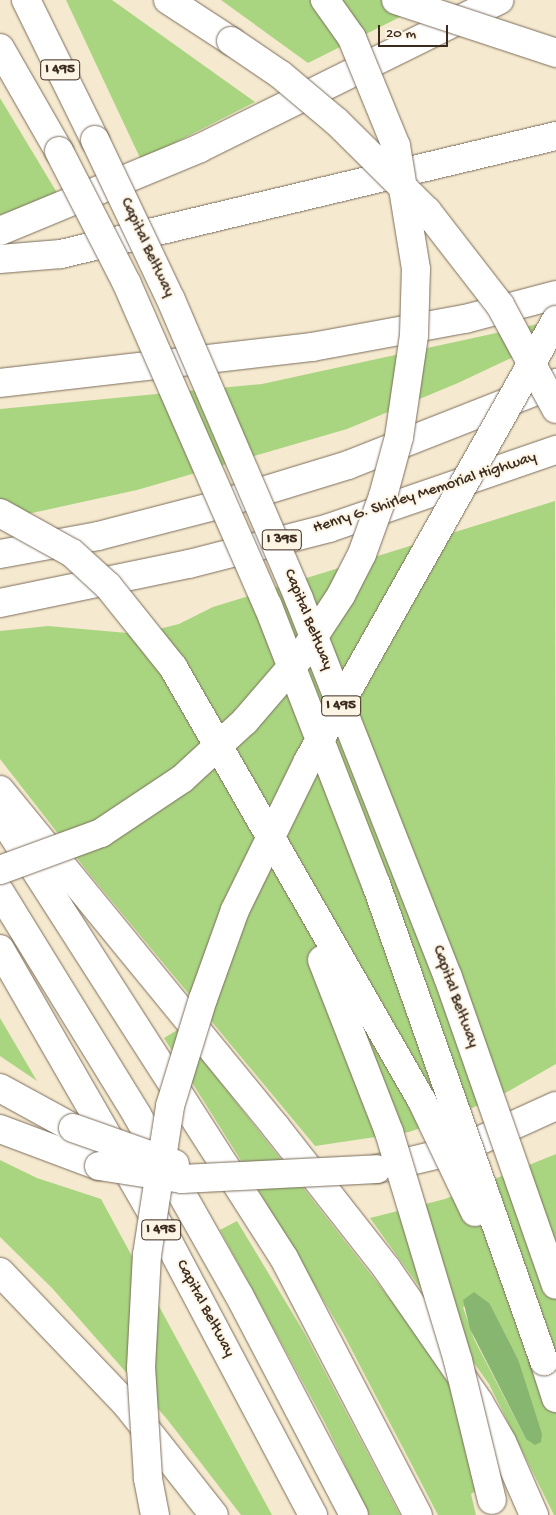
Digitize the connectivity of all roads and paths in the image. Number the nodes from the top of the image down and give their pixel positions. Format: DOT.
graph roads {
  1 [pos="26,0"];
  2 [pos="168,0"];
  3 [pos="325,0"];
  4 [pos="396,0"];
  5 [pos="499,0"];
  6 [pos="0,48"];
  7 [pos="556,53"];
  8 [pos="556,136"];
  9 [pos="0,231"];
  10 [pos="0,260"];
  11 [pos="556,295"];
  12 [pos="556,320"];
  13 [pos="0,383"];
  14 [pos="556,384"];
  15 [pos="556,409"];
  16 [pos="556,450"];
  17 [pos="0,513"];
  18 [pos="0,554"];
  19 [pos="0,603"];
  20 [pos="0,790"];
  21 [pos="0,816"];
  22 [pos="273,846"];
  23 [pos="0,870"];
  24 [pos="0,892"];
  25 [pos="0,949"];
  26 [pos="0,1088"];
  27 [pos="556,1106"];
  28 [pos="0,1129"];
  29 [pos="282,1176"];
  30 [pos="0,1272"];
  31 [pos="556,1285"];
  32 [pos="544,1361"];
  33 [pos="556,1398"];
  34 [pos="494,1508"];
  35 [pos="155,1515"];
  36 [pos="214,1515"];
  37 [pos="313,1515"];
  38 [pos="354,1515"];
  39 [pos="418,1515"];
  40 [pos="534,1515"];
  1 -- 31 [label="highway, Capital Beltway / I 495, bridge"];
  2 -- 15 [label="highway, bridge"];
  3 -- 23 [label="highway, bridge"];
  4 -- 7 [label="highway, bridge"];
  5 -- 9 [label="highway"];
  6 -- 32 [label="highway, bridge"];
  8 -- 10 [label="highway"];
  11 -- 13 [label="highway"];
  12 -- 35 [label="highway, bridge"];
  14 -- 18 [label="highway"];
  16 -- 19 [label="highway, Henry G. Shirley Memorial Highway / I 395"];
  17 -- 22 [label="highway, bridge"];
  20 -- 40 [label="highway"];
  21 -- 39 [label="highway"];
  22 -- 32 [label="highway, bridge"];
  22 -- 34 [label="highway, bridge"];
  24 -- 38 [label="highway"];
  25 -- 37 [label="highway, Capital Beltway / I 495"];
  26 -- 29 [label="highway, bridge"];
  27 -- 29 [label="highway, bridge"];
  28 -- 29 [label="highway, bridge"];
  30 -- 36 [label="highway"];
  32 -- 33 [label="highway"];
}
